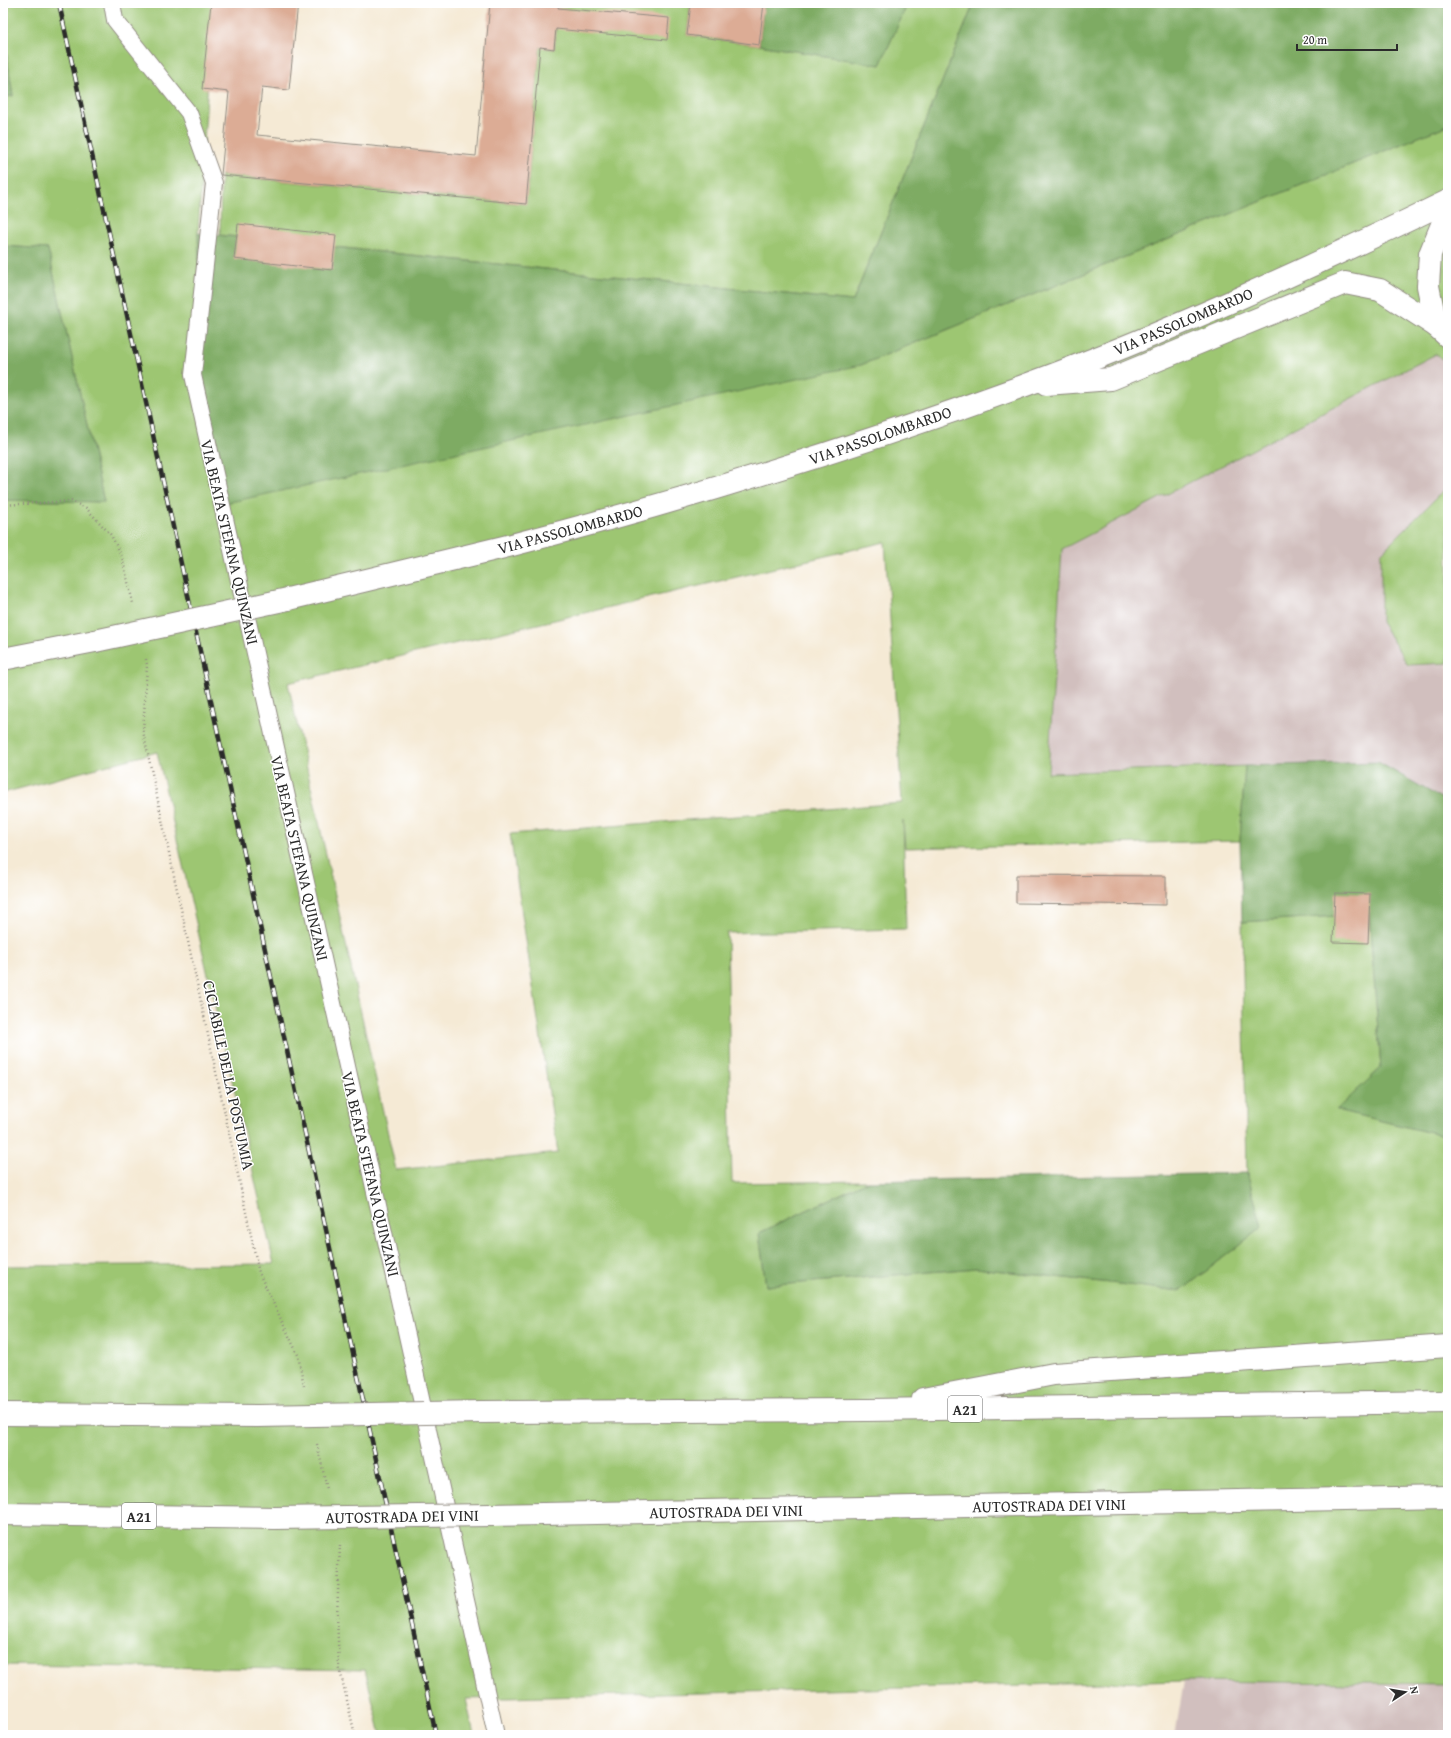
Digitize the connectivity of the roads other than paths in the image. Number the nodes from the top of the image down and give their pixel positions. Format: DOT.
graph roads {
  1 [pos="112,3"];
  2 [pos="1448,201"];
  3 [pos="1448,210"];
  4 [pos="1442,331"];
  5 [pos="1025,386"];
  6 [pos="10,655"];
  7 [pos="3,670"];
  8 [pos="1448,1346"];
  9 [pos="1448,1402"];
  10 [pos="868,1410"];
  11 [pos="3,1414"];
  12 [pos="1448,1497"];
  13 [pos="1423,1498"];
  14 [pos="1448,1501"];
  15 [pos="3,1514"];
  16 [pos="496,1735"];
  1 -- 16 [label="lane, VIA BEATA STEFANA QUINZANI"];
  2 -- 5 [label="main road, VIA PASSOLOMBARDO"];
  3 -- 4 [label="main road"];
  4 -- 5 [label="main road"];
  5 -- 6 [label="main road, VIA PASSOLOMBARDO, bridge"];
  6 -- 7 [label="main road"];
  8 -- 10 [label="main road"];
  9 -- 10 [label="main road, A21"];
  10 -- 11 [label="main road, A21, bridge"];
  12 -- 13 [label="main road, AUTOSTRADA DEI VINI / A21"];
  13 -- 14 [label="main road"];
  13 -- 15 [label="main road, AUTOSTRADA DEI VINI / A21, bridge"];
}
